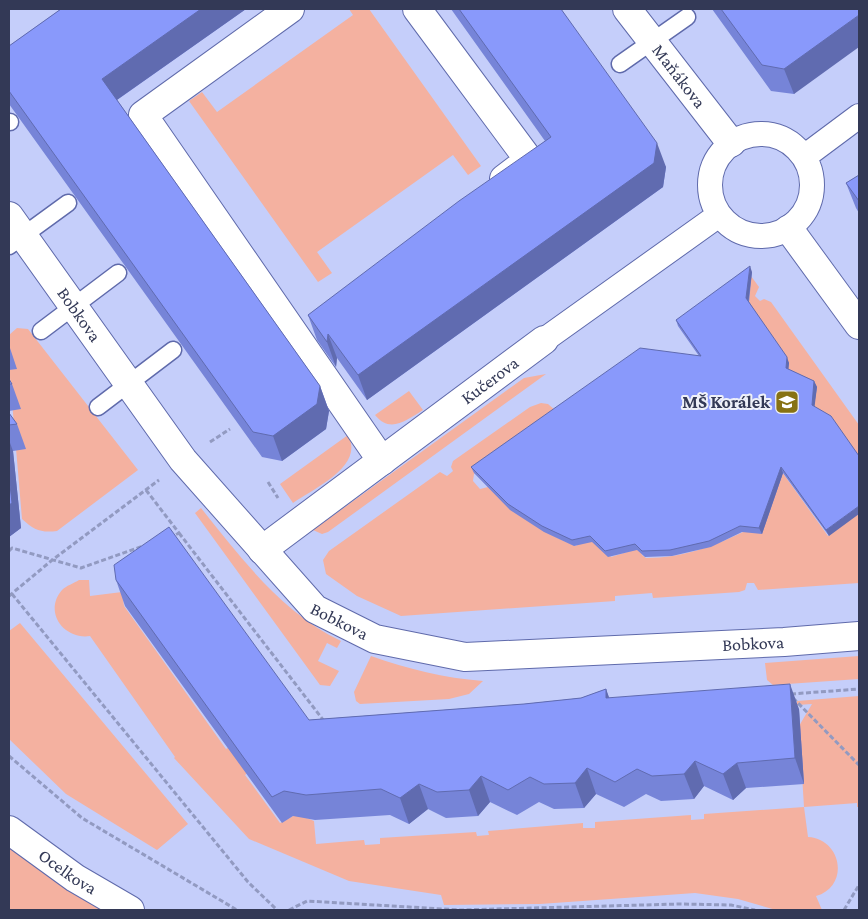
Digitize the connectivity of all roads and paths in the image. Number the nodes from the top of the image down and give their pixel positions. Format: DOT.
graph roads {
  1 [pos="290,9"];
  2 [pos="417,9"];
  3 [pos="627,9"];
  4 [pos="687,17"];
  5 [pos="652,42"];
  6 [pos="620,64"];
  7 [pos="859,116"];
  8 [pos="731,143"];
  9 [pos="804,157"];
  10 [pos="482,195"];
  11 [pos="68,203"];
  12 [pos="719,215"];
  13 [pos="789,229"];
  14 [pos="13,232"];
  15 [pos="118,272"];
  16 [pos="74,307"];
  17 [pos="319,319"];
  18 [pos="859,325"];
  19 [pos="42,331"];
  20 [pos="296,336"];
  21 [pos="544,340"];
  22 [pos="173,350"];
  23 [pos="128,384"];
  24 [pos="98,406"];
  25 [pos="230,429"];
  26 [pos="205,445"];
  27 [pos="183,460"];
  28 [pos="382,461"];
  29 [pos="146,490"];
  30 [pos="170,536"];
  31 [pos="152,543"];
  32 [pos="9,550"];
  33 [pos="262,550"];
  34 [pos="51,561"];
  35 [pos="10,595"];
  36 [pos="859,636"];
  37 [pos="789,694"];
  38 [pos="9,756"];
  39 [pos="859,765"];
  40 [pos="9,830"];
  41 [pos="859,886"];
  42 [pos="130,910"];
  43 [pos="237,910"];
  44 [pos="278,910"];
  45 [pos="289,910"];
  46 [pos="755,910"];
  47 [pos="844,910"];
  1 -- 20 [label="street"];
  2 -- 10 [label="street"];
  3 -- 5 [label="street, Maňákova"];
  4 -- 5 [label="lane"];
  5 -- 6 [label="lane"];
  5 -- 8 [label="street, Maňákova"];
  7 -- 9 [label="street"];
  8 -- 9 [label="street"];
  8 -- 12 [label="street"];
  9 -- 13 [label="street"];
  11 -- 14 [label="lane"];
  12 -- 13 [label="street"];
  12 -- 21 [label="street, Kučerova"];
  13 -- 18 [label="street"];
  14 -- 16 [label="street, Bobkova"];
  15 -- 16 [label="lane"];
  16 -- 19 [label="lane"];
  16 -- 23 [label="street, Bobkova"];
  17 -- 20 [label="street"];
  20 -- 28 [label="street"];
  21 -- 28 [label="street, Kučerova"];
  22 -- 23 [label="lane"];
  23 -- 24 [label="lane"];
  23 -- 27 [label="street, Bobkova"];
  25 -- 26 [label="path"];
  27 -- 29 [label="path"];
  27 -- 33 [label="street, Bobkova"];
  28 -- 33 [label="street, Kučerova"];
  29 -- 30 [label="path"];
  29 -- 34 [label="path"];
  31 -- 34 [label="path"];
  32 -- 34 [label="path"];
  33 -- 36 [label="street, Bobkova"];
  34 -- 35 [label="path"];
  35 -- 44 [label="path"];
  37 -- 39 [label="path"];
  38 -- 43 [label="path"];
  40 -- 42 [label="street, Ocelkova"];
  41 -- 47 [label="path"];
  45 -- 46 [label="path"];
}
